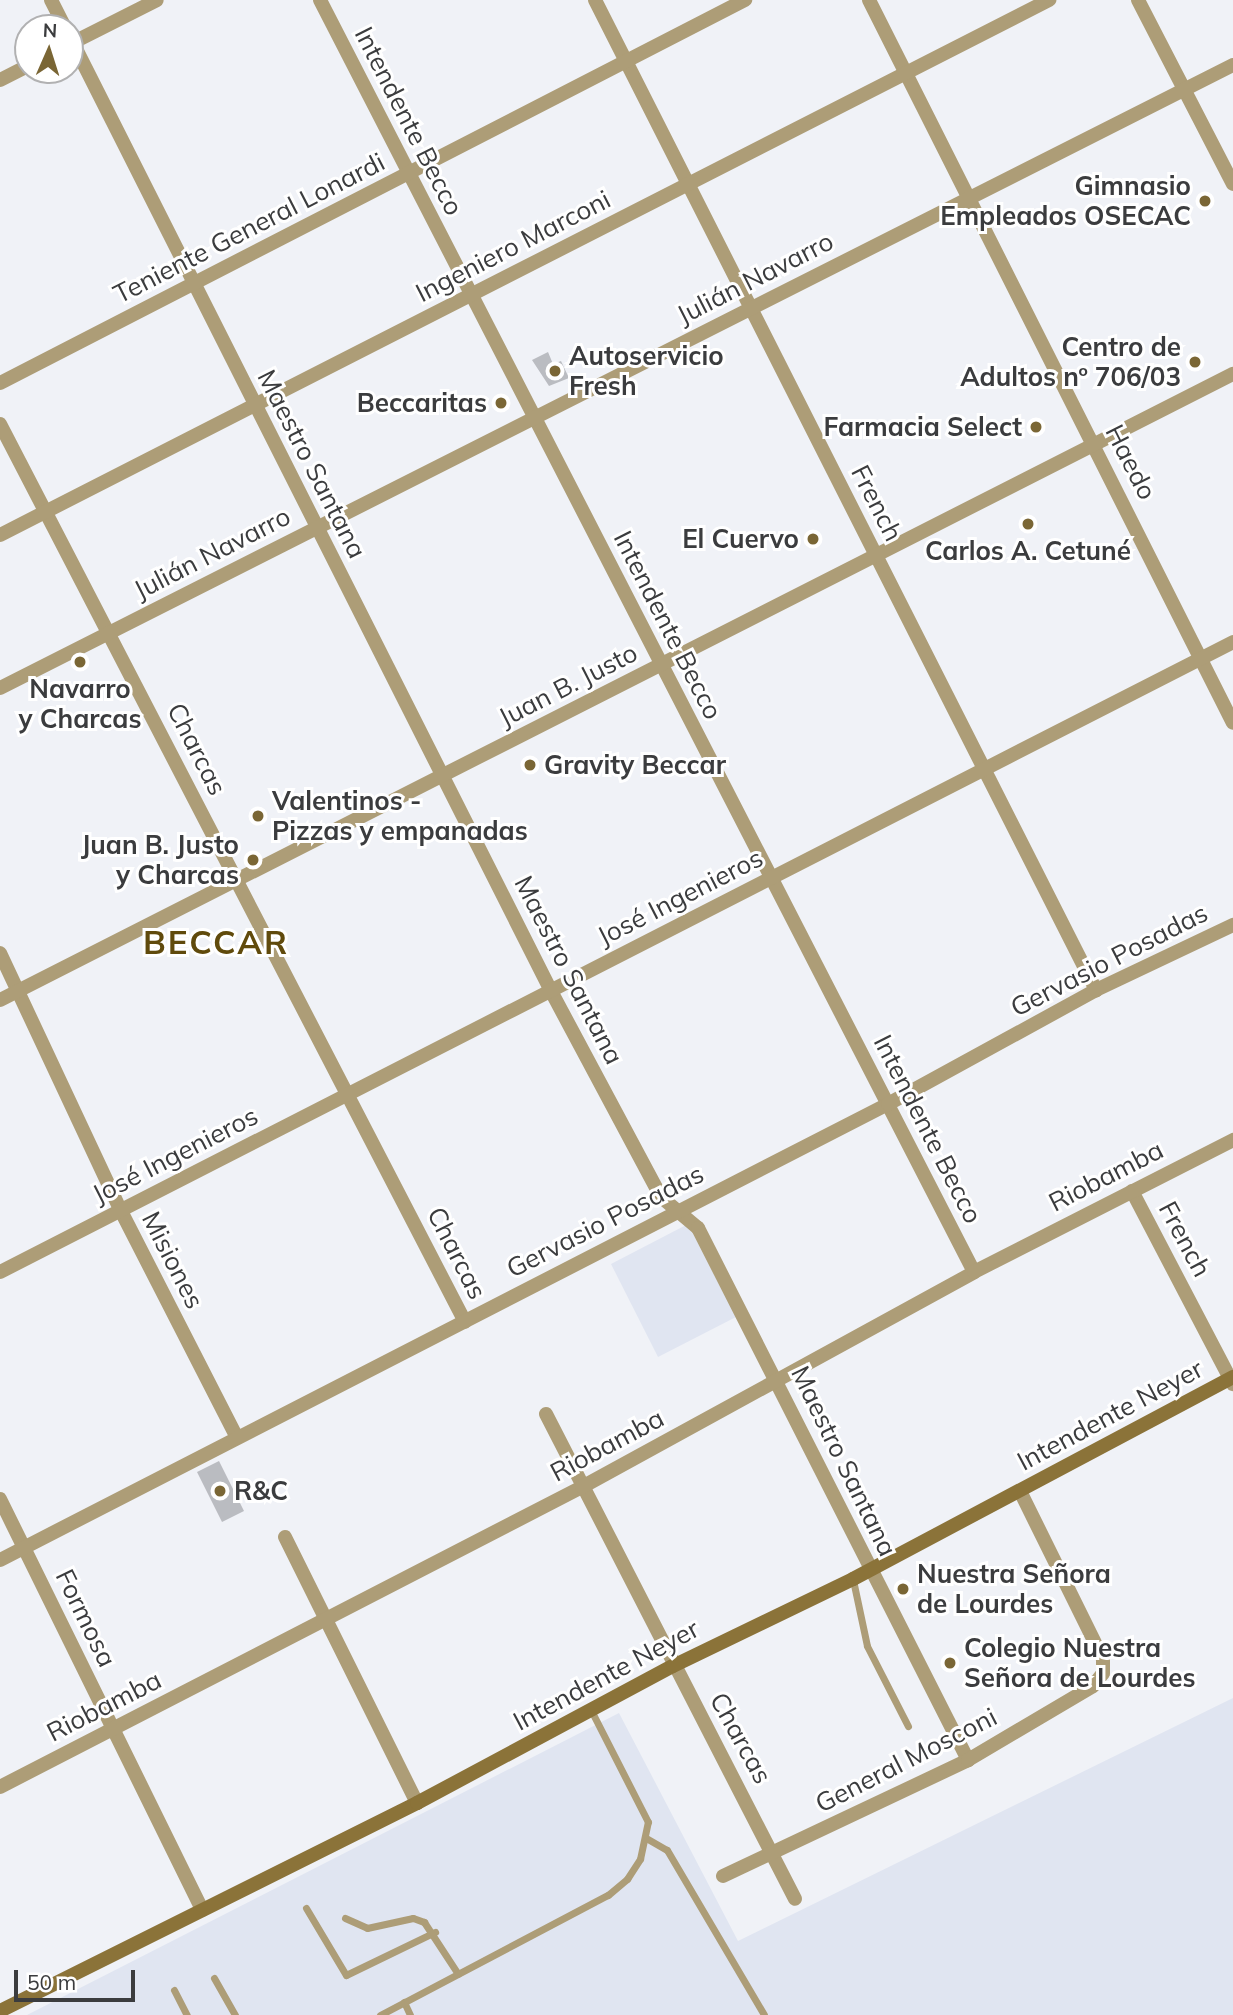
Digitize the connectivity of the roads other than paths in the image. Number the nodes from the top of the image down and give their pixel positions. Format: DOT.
graph roads {
  1 [pos="158,0"];
  2 [pos="320,0"];
  3 [pos="595,0"];
  4 [pos="745,0"];
  5 [pos="869,0"];
  6 [pos="1049,0"];
  7 [pos="1138,0"];
  8 [pos="84,35"];
  9 [pos="625,60"];
  10 [pos="1233,65"];
  11 [pos="84,67"];
  12 [pos="905,73"];
  13 [pos="1185,90"];
  14 [pos="408,173"];
  15 [pos="688,183"];
  16 [pos="1233,184"];
  17 [pos="969,197"];
  18 [pos="194,284"];
  19 [pos="471,296"];
  20 [pos="751,308"];
  21 [pos="1233,374"];
  22 [pos="0,383"];
  23 [pos="256,406"];
  24 [pos="534,418"];
  25 [pos="0,424"];
  26 [pos="1095,445"];
  27 [pos="47,511"];
  28 [pos="316,528"];
  29 [pos="0,535"];
  30 [pos="876,556"];
  31 [pos="110,632"];
  32 [pos="1233,642"];
  33 [pos="1201,658"];
  34 [pos="661,665"];
  35 [pos="0,688"];
  36 [pos="1233,723"];
  37 [pos="984,769"];
  38 [pos="442,776"];
  39 [pos="771,878"];
  40 [pos="237,880"];
  41 [pos="1233,925"];
  42 [pos="0,953"];
  43 [pos="1096,990"];
  44 [pos="20,991"];
  45 [pos="551,991"];
  46 [pos="0,1000"];
  47 [pos="348,1095"];
  48 [pos="888,1104"];
  49 [pos="1233,1140"];
  50 [pos="1132,1191"];
  51 [pos="680,1208"];
  52 [pos="121,1211"];
  53 [pos="0,1272"];
  54 [pos="974,1272"];
  55 [pos="465,1322"];
  56 [pos="1232,1380"];
  57 [pos="778,1382"];
  58 [pos="546,1414"];
  59 [pos="236,1436"];
  60 [pos="582,1487"];
  61 [pos="1020,1491"];
  62 [pos="0,1499"];
  63 [pos="285,1537"];
  64 [pos="25,1547"];
  65 [pos="0,1560"];
  66 [pos="870,1569"];
  67 [pos="853,1579"];
  68 [pos="328,1620"];
  69 [pos="673,1666"];
  70 [pos="591,1710"];
  71 [pos="908,1726"];
  72 [pos="112,1730"];
  73 [pos="968,1760"];
  74 [pos="0,1787"];
  75 [pos="417,1803"];
  76 [pos="646,1838"];
  77 [pos="776,1854"];
  78 [pos="723,1876"];
  79 [pos="795,1899"];
  80 [pos="306,1908"];
  81 [pos="202,1910"];
  82 [pos="345,1918"];
  83 [pos="435,1932"];
  84 [pos="458,1974"];
  85 [pos="214,1978"];
  86 [pos="174,1990"];
  87 [pos="404,2002"];
  88 [pos="0,2011"];
  89 [pos="187,2015"];
  90 [pos="235,2015"];
  91 [pos="380,2015"];
  92 [pos="410,2015"];
  93 [pos="764,2015"];
  1 -- 8 [label="street"];
  2 -- 14 [label="street, Intendente Becco"];
  3 -- 9 [label="street, French"];
  4 -- 9 [label="street, Teniente General Lonardi"];
  5 -- 12 [label="street, Haedo"];
  6 -- 12 [label="street, Ingeniero Marconi"];
  7 -- 13 [label="street"];
  9 -- 14 [label="street, Teniente General Lonardi"];
  9 -- 15 [label="street, French"];
  10 -- 13 [label="street, Julián Navarro"];
  11 -- 18 [label="street, Maestro Santana"];
  12 -- 15 [label="street, Ingeniero Marconi"];
  12 -- 17 [label="street, Haedo"];
  13 -- 16 [label="street"];
  13 -- 17 [label="street, Julián Navarro"];
  14 -- 18 [label="street, Teniente General Lonardi"];
  14 -- 19 [label="street, Intendente Becco"];
  15 -- 19 [label="street, Ingeniero Marconi"];
  15 -- 20 [label="street, French"];
  17 -- 20 [label="street, Julián Navarro"];
  17 -- 26 [label="street, Haedo"];
  18 -- 22 [label="street, Teniente General Lonardi"];
  18 -- 23 [label="street, Maestro Santana"];
  19 -- 23 [label="street, Ingeniero Marconi"];
  19 -- 24 [label="street, Intendente Becco"];
  20 -- 24 [label="street, Julián Navarro"];
  20 -- 30 [label="street, French"];
  21 -- 26 [label="street, Juan B. Justo"];
  23 -- 27 [label="street, Ingeniero Marconi"];
  23 -- 28 [label="street, Maestro Santana"];
  24 -- 28 [label="street, Julián Navarro"];
  24 -- 34 [label="street, Intendente Becco"];
  25 -- 27 [label="street, Charcas"];
  26 -- 30 [label="street, Juan B. Justo"];
  26 -- 33 [label="street, Haedo"];
  27 -- 29 [label="street, Ingeniero Marconi"];
  27 -- 31 [label="street, Charcas"];
  28 -- 31 [label="street, Julián Navarro"];
  28 -- 38 [label="street, Maestro Santana"];
  30 -- 34 [label="street, Juan B. Justo"];
  30 -- 37 [label="street, French"];
  31 -- 35 [label="street, Julián Navarro"];
  31 -- 40 [label="street, Charcas"];
  32 -- 33 [label="street, José Ingenieros"];
  33 -- 36 [label="street, Haedo"];
  33 -- 37 [label="street, José Ingenieros"];
  34 -- 38 [label="street, Juan B. Justo"];
  34 -- 39 [label="street, Intendente Becco"];
  37 -- 39 [label="street, José Ingenieros"];
  37 -- 43 [label="street, French"];
  38 -- 40 [label="street, Juan B. Justo"];
  38 -- 45 [label="street, Maestro Santana"];
  39 -- 45 [label="street, José Ingenieros"];
  39 -- 48 [label="street, Intendente Becco"];
  40 -- 44 [label="street, Juan B. Justo"];
  40 -- 47 [label="street, Charcas"];
  41 -- 43 [label="street, Gervasio Posadas"];
  42 -- 44 [label="street, Misiones"];
  43 -- 48 [label="street, Gervasio Posadas"];
  44 -- 46 [label="street, Juan B. Justo"];
  44 -- 52 [label="street, Misiones"];
  45 -- 47 [label="street, José Ingenieros"];
  45 -- 51 [label="street, Maestro Santana"];
  47 -- 52 [label="street, José Ingenieros"];
  47 -- 55 [label="street, Charcas"];
  48 -- 51 [label="street, Gervasio Posadas"];
  48 -- 54 [label="street, Intendente Becco"];
  49 -- 50 [label="street, Riobamba"];
  50 -- 54 [label="street, Riobamba"];
  50 -- 56 [label="street, French"];
  51 -- 55 [label="street, Gervasio Posadas"];
  51 -- 57 [label="street, Maestro Santana"];
  52 -- 53 [label="street, José Ingenieros"];
  52 -- 59 [label="street, Misiones"];
  54 -- 57 [label="street, Riobamba"];
  55 -- 59 [label="street, Gervasio Posadas"];
  56 -- 61 [label="street, Intendente Neyer"];
  57 -- 60 [label="street, Riobamba"];
  57 -- 66 [label="street, Maestro Santana"];
  58 -- 60 [label="street, Charcas"];
  59 -- 64 [label="street, Gervasio Posadas"];
  60 -- 68 [label="street, Riobamba"];
  60 -- 69 [label="street, Charcas"];
  61 -- 66 [label="street, Intendente Neyer"];
  61 -- 73 [label="street, General Mosconi"];
  62 -- 64 [label="street, Formosa"];
  63 -- 68 [label="street"];
  64 -- 65 [label="street, Gervasio Posadas"];
  64 -- 72 [label="street, Formosa"];
  66 -- 67 [label="street, Intendente Neyer"];
  66 -- 73 [label="street, Maestro Santana"];
  67 -- 69 [label="street, Intendente Neyer"];
  67 -- 71 [label="lane"];
  68 -- 72 [label="street, Riobamba"];
  68 -- 75 [label="street"];
  69 -- 70 [label="street, Intendente Neyer"];
  69 -- 77 [label="street, Charcas"];
  70 -- 75 [label="street, Intendente Neyer"];
  70 -- 76 [label="lane"];
  72 -- 74 [label="street, Riobamba"];
  72 -- 81 [label="street, Formosa"];
  73 -- 77 [label="street, General Mosconi"];
  75 -- 81 [label="street, Intendente Neyer"];
  76 -- 84 [label="lane"];
  76 -- 93 [label="lane"];
  77 -- 78 [label="street, General Mosconi"];
  77 -- 79 [label="street, Charcas"];
  80 -- 83 [label="lane"];
  81 -- 88 [label="street, Intendente Neyer"];
  82 -- 83 [label="lane"];
  83 -- 84 [label="lane"];
  84 -- 87 [label="lane"];
  85 -- 90 [label="lane"];
  86 -- 89 [label="lane"];
  87 -- 91 [label="lane"];
  87 -- 92 [label="lane"];
}
